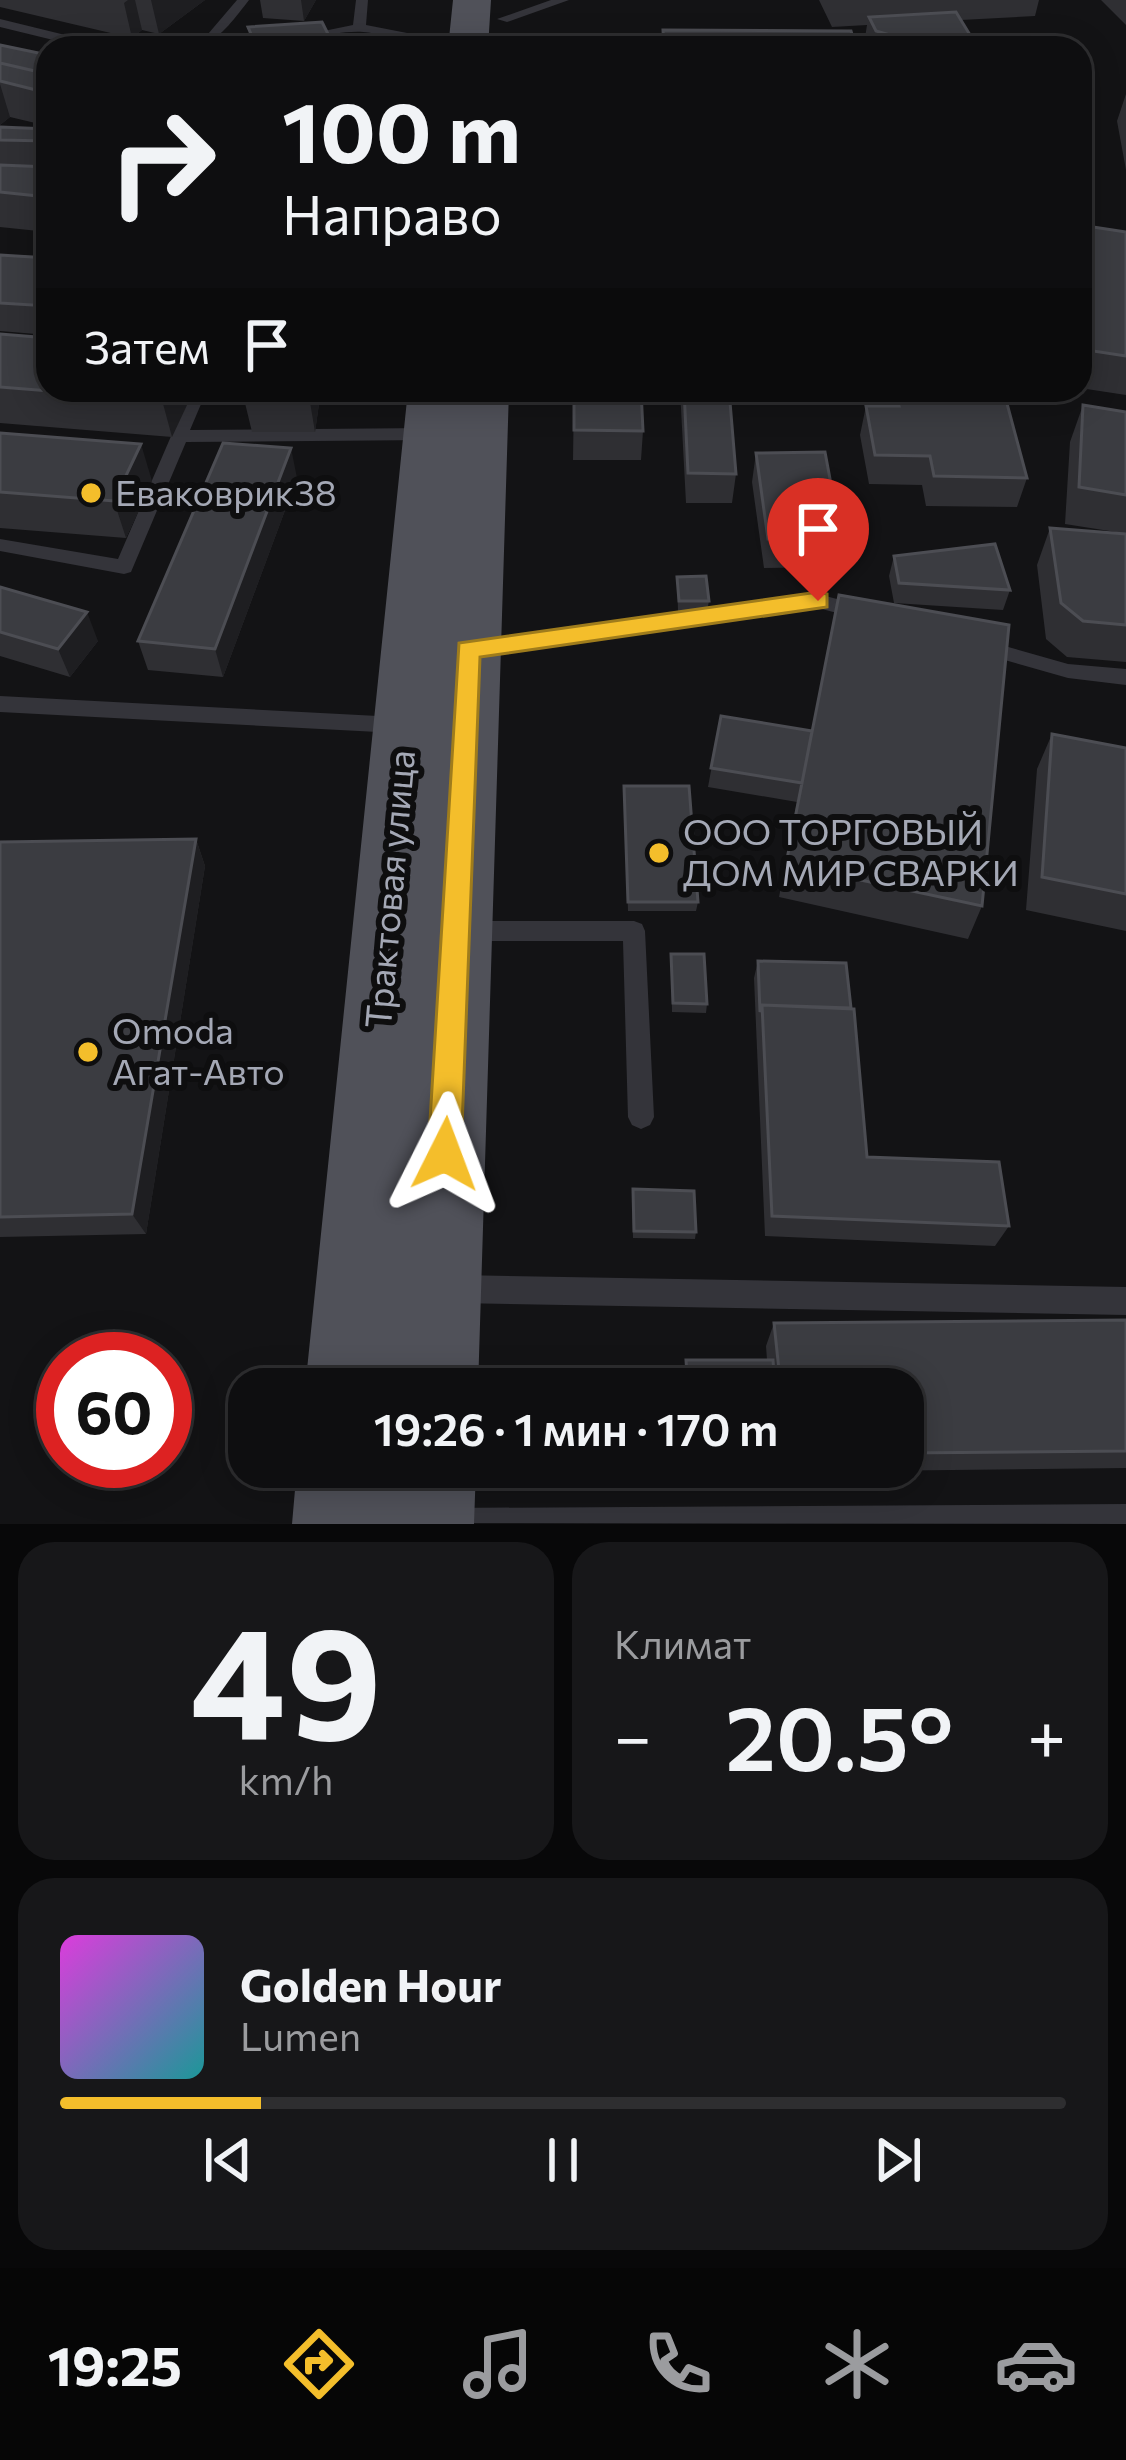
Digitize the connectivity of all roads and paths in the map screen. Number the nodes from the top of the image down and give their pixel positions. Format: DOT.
graph roads {
  1 [pos="242,0"];
  2 [pos="362,0"];
  3 [pos="563,0"];
  4 [pos="0,23"];
  5 [pos="487,27"];
  6 [pos="359,28"];
  7 [pos="53,36"];
  8 [pos="214,36"];
  9 [pos="314,36"];
  10 [pos="195,402"];
  11 [pos="482,402"];
  12 [pos="431,412"];
  13 [pos="183,436"];
  14 [pos="0,545"];
  15 [pos="885,620"];
  16 [pos="952,638"];
  17 [pos="468,649"];
  18 [pos="1126,677"];
  19 [pos="0,704"];
  20 [pos="404,726"];
  21 [pos="455,931"];
  22 [pos="641,1117"];
  23 [pos="439,1288"];
  24 [pos="1126,1301"];
  25 [pos="351,1368"];
  26 [pos="435,1368"];
  27 [pos="342,1488"];
  28 [pos="429,1488"];
  29 [pos="1126,1519"];
  30 [pos="427,1523"];
  31 [pos="339,1524"];
  1 -- 8 [label="lane"];
  2 -- 6 [label="lane"];
  3 -- 5 [label="lane"];
  4 -- 7 [label="lane"];
  5 -- 6 [label="lane"];
  6 -- 9 [label="lane"];
  10 -- 13 [label="lane"];
  11 -- 17 [label="main road, Трактовая улица"];
  12 -- 13 [label="lane"];
  12 -- 20 [label="main road, Трактовая улица"];
  13 -- 14 [label="lane"];
  15 -- 17 [label="lane"];
  16 -- 18 [label="lane"];
  17 -- 21 [label="main road, Трактовая улица"];
  19 -- 20 [label="lane"];
  20 -- 25 [label="main road, Трактовая улица"];
  21 -- 22 [label="lane"];
  21 -- 23 [label="main road, Трактовая улица"];
  23 -- 24 [label="lane"];
  23 -- 26 [label="main road, Трактовая улица"];
  27 -- 31 [label="main road"];
  28 -- 30 [label="main road"];
  29 -- 30 [label="lane"];
}
